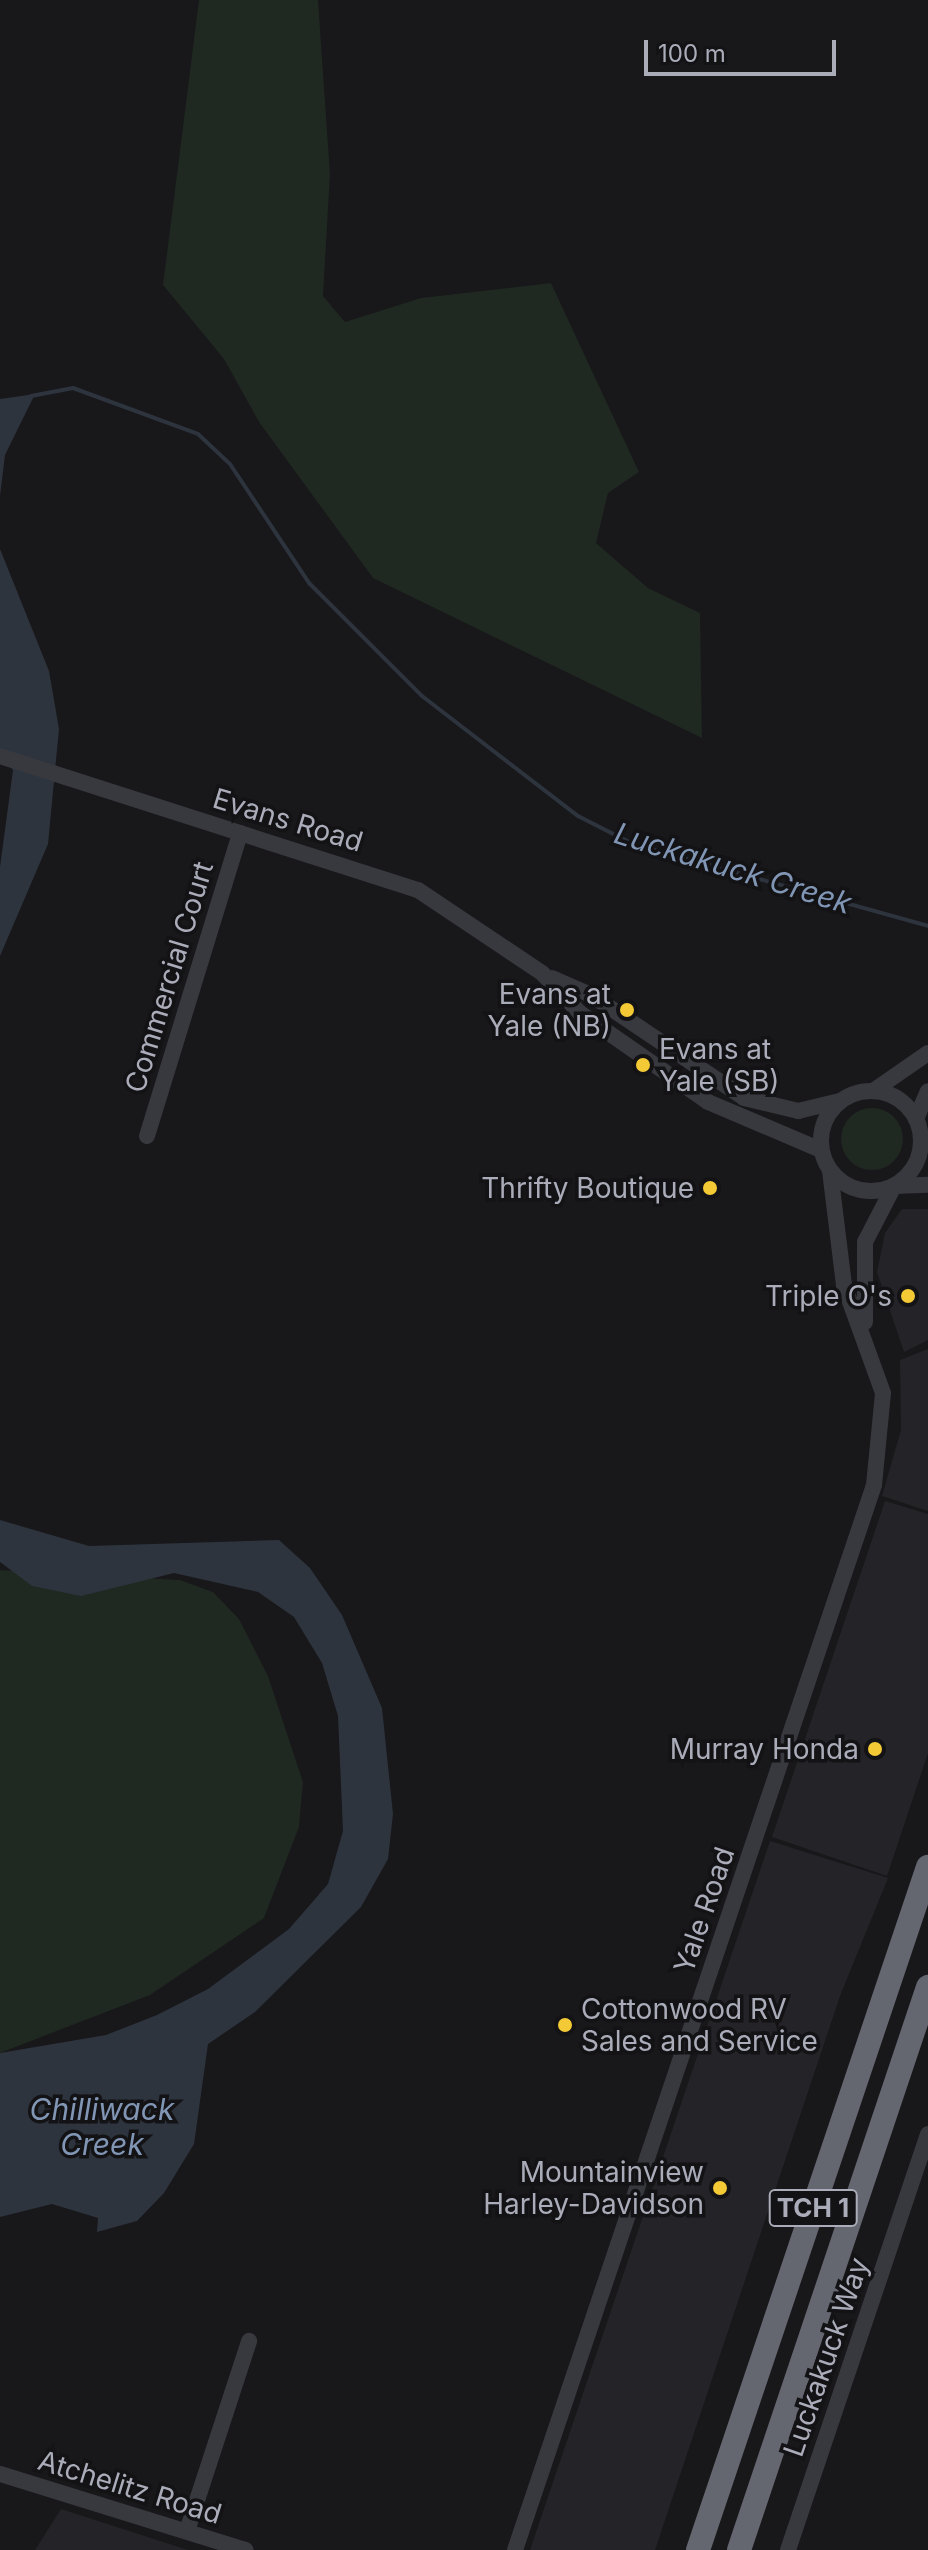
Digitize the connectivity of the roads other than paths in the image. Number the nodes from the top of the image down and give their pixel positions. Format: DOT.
graph roads {
  1 [pos="0,756"];
  2 [pos="240,833"];
  3 [pos="542,973"];
  4 [pos="928,1053"];
  5 [pos="873,1091"];
  6 [pos="928,1091"];
  7 [pos="840,1101"];
  8 [pos="921,1130"];
  9 [pos="147,1136"];
  10 [pos="821,1150"];
  11 [pos="830,1171"];
  12 [pos="928,1185"];
  13 [pos="894,1186"];
  14 [pos="865,1327"];
  15 [pos="928,1867"];
  16 [pos="928,1987"];
  17 [pos="928,2134"];
  18 [pos="249,2341"];
  19 [pos="0,2474"];
  20 [pos="187,2531"];
  21 [pos="245,2550"];
  22 [pos="515,2550"];
  23 [pos="698,2550"];
  24 [pos="739,2550"];
  25 [pos="788,2550"];
  1 -- 2 [label="street, Evans Road"];
  2 -- 3 [label="street, Evans Road"];
  2 -- 9 [label="street, Commercial Court"];
  3 -- 7 [label="street, Evans Road"];
  3 -- 10 [label="street, Evans Road"];
  4 -- 5 [label="street"];
  5 -- 7 [label="street"];
  5 -- 8 [label="street"];
  6 -- 8 [label="street"];
  7 -- 10 [label="street"];
  8 -- 13 [label="street"];
  10 -- 11 [label="street"];
  11 -- 13 [label="street"];
  11 -- 14 [label="street, Yale Road"];
  12 -- 13 [label="street"];
  13 -- 14 [label="street, Yale Road"];
  14 -- 22 [label="street, Yale Road"];
  15 -- 23 [label="highway, TCH 1"];
  16 -- 24 [label="highway, TCH 1"];
  17 -- 25 [label="street, Luckakuck Way"];
  18 -- 20 [label="street"];
  19 -- 20 [label="street, Atchelitz Road"];
  20 -- 21 [label="street, Atchelitz Road"];
}
